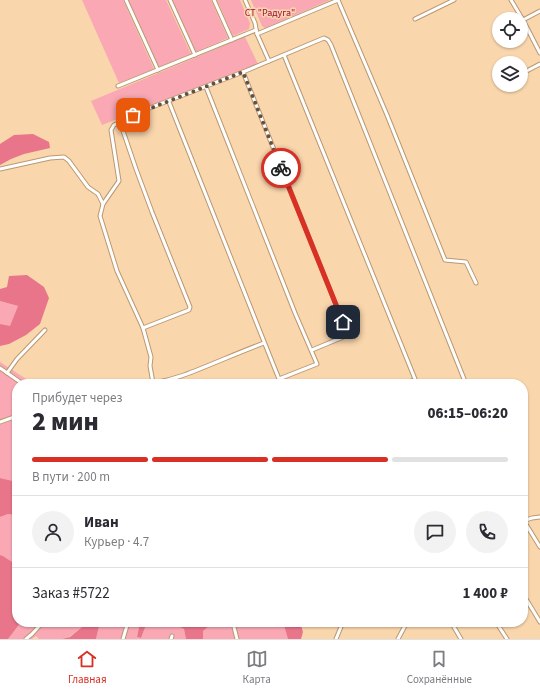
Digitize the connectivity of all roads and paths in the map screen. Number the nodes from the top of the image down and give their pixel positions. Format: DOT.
graph roads {
  1 [pos="126,0"];
  2 [pos="170,0"];
  3 [pos="214,0"];
  4 [pos="245,0"];
  5 [pos="338,0"];
  6 [pos="454,0"];
  7 [pos="511,0"];
  8 [pos="540,11"];
  9 [pos="518,12"];
  10 [pos="528,17"];
  11 [pos="416,19"];
  12 [pos="528,30"];
  13 [pos="257,32"];
  14 [pos="232,40"];
  15 [pos="540,53"];
  16 [pos="195,55"];
  17 [pos="284,55"];
  18 [pos="269,61"];
  19 [pos="540,64"];
  20 [pos="158,70"];
  21 [pos="528,70"];
  22 [pos="243,72"];
  23 [pos="118,86"];
  24 [pos="206,87"];
  25 [pos="169,102"];
  26 [pos="120,122"];
  27 [pos="0,169"];
  28 [pos="103,204"];
  29 [pos="476,283"];
  30 [pos="143,328"];
  31 [pos="45,330"];
  32 [pos="264,343"];
  33 [pos="312,350"];
  34 [pos="0,368"];
  35 [pos="7,373"];
  36 [pos="16,379"];
  37 [pos="151,379"];
  38 [pos="171,379"];
  39 [pos="415,379"];
  40 [pos="464,379"];
  41 [pos="12,418"];
  42 [pos="0,422"];
  43 [pos="540,517"];
  44 [pos="528,520"];
  45 [pos="528,528"];
  46 [pos="540,547"];
  47 [pos="528,602"];
  48 [pos="540,622"];
  49 [pos="38,627"];
  50 [pos="127,627"];
  51 [pos="234,627"];
  52 [pos="341,627"];
  53 [pos="405,627"];
  54 [pos="453,627"];
  55 [pos="499,627"];
  56 [pos="26,639"];
  57 [pos="123,639"];
  58 [pos="237,639"];
  59 [pos="336,639"];
  60 [pos="398,639"];
  61 [pos="461,639"];
  62 [pos="507,639"];
  1 -- 20 [label="lane"];
  2 -- 16 [label="lane"];
  3 -- 14 [label="lane"];
  4 -- 13 [label="lane"];
  5 -- 13 [label="lane"];
  5 -- 29 [label="lane"];
  6 -- 11 [label="lane"];
  7 -- 9 [label="lane"];
  8 -- 10 [label="lane"];
  12 -- 15 [label="lane"];
  13 -- 14 [label="lane"];
  13 -- 18 [label="lane"];
  14 -- 16 [label="lane"];
  16 -- 20 [label="lane"];
  17 -- 18 [label="lane"];
  17 -- 39 [label="lane"];
  17 -- 40 [label="lane"];
  18 -- 22 [label="lane"];
  19 -- 21 [label="lane"];
  20 -- 23 [label="lane"];
  22 -- 24 [label="lane"];
  22 -- 33 [label="lane"];
  24 -- 25 [label="lane"];
  24 -- 33 [label="lane"];
  25 -- 26 [label="lane"];
  25 -- 32 [label="lane"];
  26 -- 28 [label="lane"];
  26 -- 30 [label="lane"];
  27 -- 28 [label="lane"];
  28 -- 30 [label="lane"];
  30 -- 37 [label="lane"];
  31 -- 35 [label="lane"];
  32 -- 33 [label="lane"];
  32 -- 38 [label="lane"];
  34 -- 35 [label="lane"];
  35 -- 36 [label="lane"];
  41 -- 42 [label="lane"];
  43 -- 44 [label="lane"];
  45 -- 46 [label="lane"];
  47 -- 48 [label="lane"];
  49 -- 56 [label="lane"];
  50 -- 57 [label="lane"];
  51 -- 58 [label="lane"];
  52 -- 59 [label="lane"];
  53 -- 60 [label="lane"];
  54 -- 61 [label="lane"];
  55 -- 62 [label="lane"];
}
